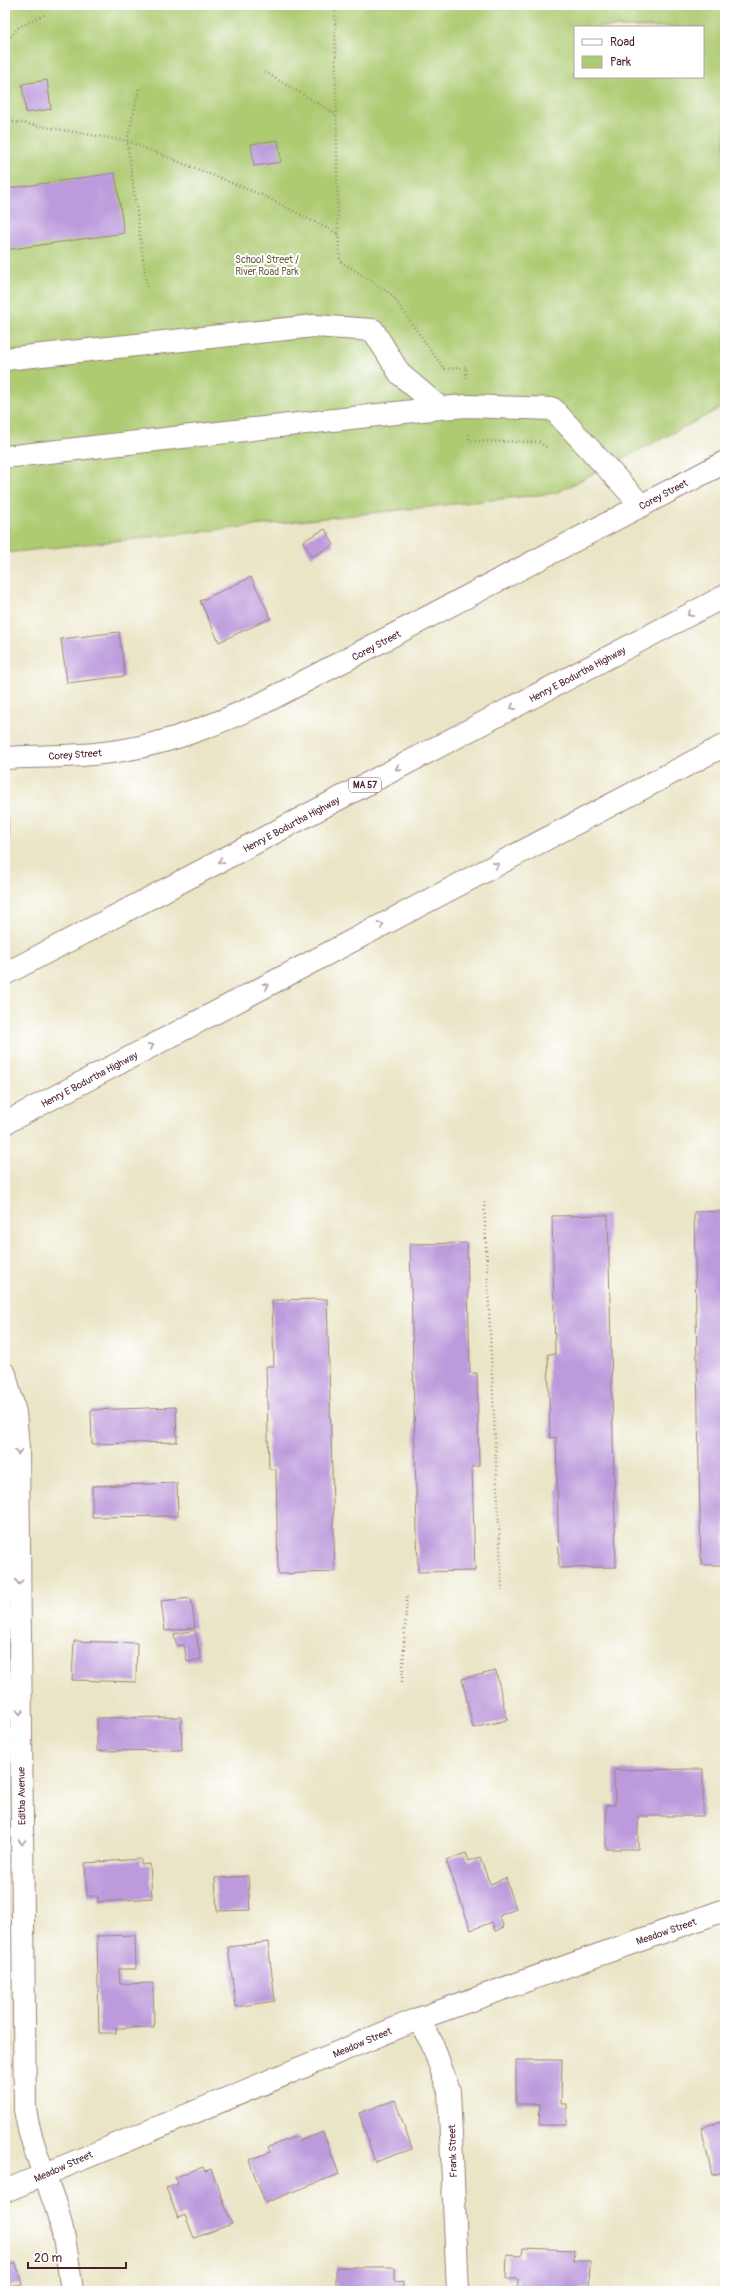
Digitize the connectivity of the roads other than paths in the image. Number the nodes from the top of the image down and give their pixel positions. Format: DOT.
graph roads {
  1 [pos="5,358"];
  2 [pos="440,408"];
  3 [pos="5,457"];
  4 [pos="725,462"];
  5 [pos="642,506"];
  6 [pos="725,596"];
  7 [pos="725,745"];
  8 [pos="5,758"];
  9 [pos="5,974"];
  10 [pos="5,1123"];
  11 [pos="5,1374"];
  12 [pos="725,1910"];
  13 [pos="418,2019"];
  14 [pos="44,2175"];
  15 [pos="5,2191"];
  16 [pos="72,2291"];
  17 [pos="458,2291"];
  1 -- 2 [label="main road"];
  2 -- 3 [label="main road"];
  2 -- 5 [label="main road"];
  4 -- 5 [label="main road, Corey Street"];
  5 -- 8 [label="main road, Corey Street"];
  6 -- 9 [label="main road, Henry E Bodurtha Highway / MA 57, one-way"];
  10 -- 7 [label="main road, Henry E Bodurtha Highway, one-way"];
  11 -- 14 [label="main road, Editha Avenue, one-way"];
  12 -- 13 [label="main road, Meadow Street"];
  13 -- 14 [label="main road, Meadow Street"];
  13 -- 17 [label="main road, Frank Street"];
  14 -- 15 [label="main road, Meadow Street"];
  14 -- 16 [label="main road, Editha Avenue"];
}
